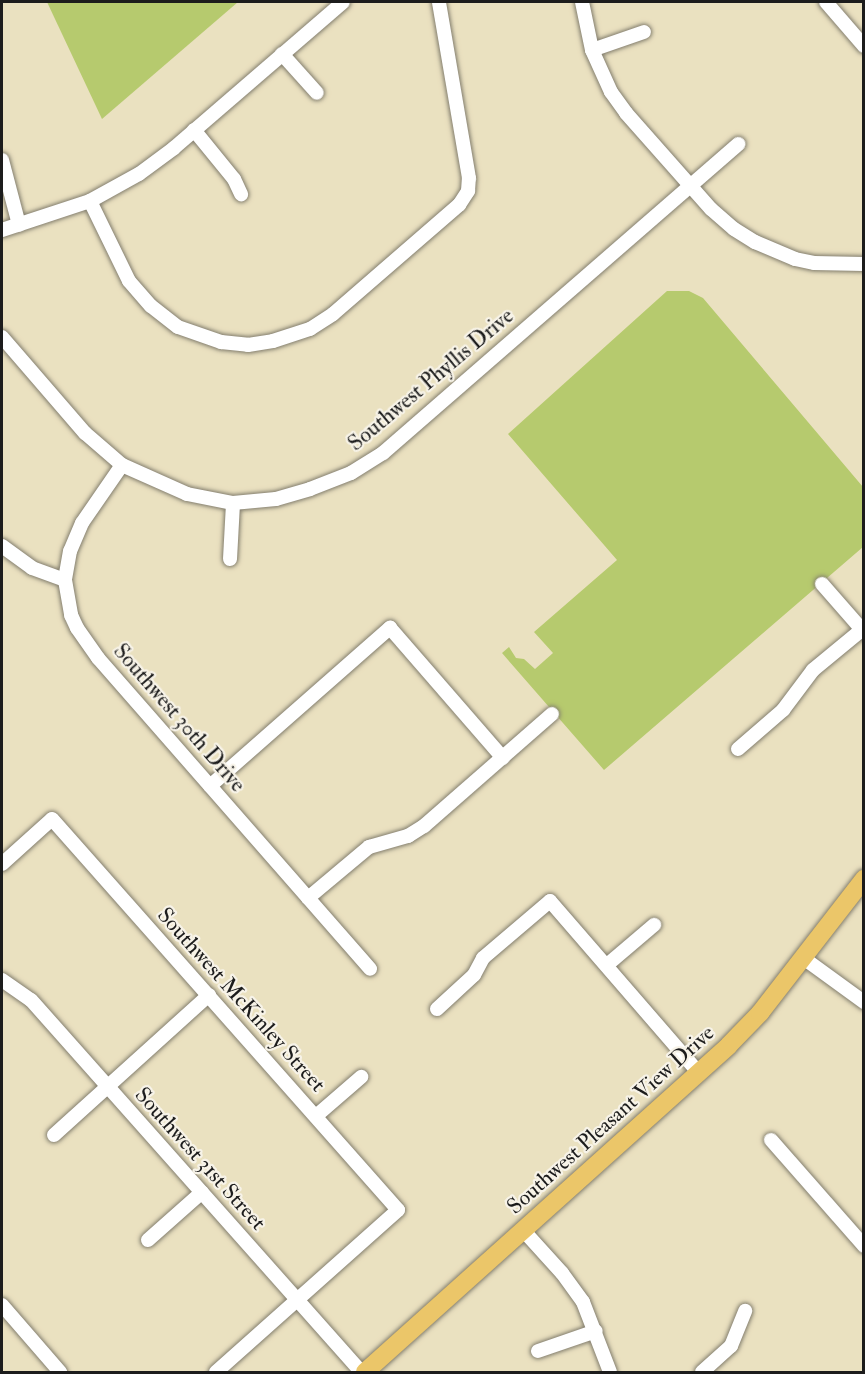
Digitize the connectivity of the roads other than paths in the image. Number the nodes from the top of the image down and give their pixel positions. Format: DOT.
graph roads {
  1 [pos="343,2"];
  2 [pos="439,2"];
  3 [pos="582,2"];
  4 [pos="826,2"];
  5 [pos="644,32"];
  6 [pos="864,46"];
  7 [pos="592,50"];
  8 [pos="282,54"];
  9 [pos="317,93"];
  10 [pos="194,130"];
  11 [pos="739,144"];
  12 [pos="2,160"];
  13 [pos="689,185"];
  14 [pos="242,194"];
  15 [pos="90,201"];
  16 [pos="19,225"];
  17 [pos="2,230"];
  18 [pos="864,264"];
  19 [pos="2,337"];
  20 [pos="122,465"];
  21 [pos="233,503"];
  22 [pos="2,546"];
  23 [pos="230,559"];
  24 [pos="65,580"];
  25 [pos="822,584"];
  26 [pos="863,630"];
  27 [pos="552,714"];
  28 [pos="738,749"];
  29 [pos="503,758"];
  30 [pos="210,786"];
  31 [pos="2,864"];
  32 [pos="864,879"];
  33 [pos="308,898"];
  34 [pos="654,925"];
  35 [pos="802,957"];
  36 [pos="607,965"];
  37 [pos="369,969"];
  38 [pos="2,980"];
  39 [pos="208,995"];
  40 [pos="864,1002"];
  41 [pos="437,1009"];
  42 [pos="699,1073"];
  43 [pos="362,1077"];
  44 [pos="107,1087"];
  45 [pos="316,1116"];
  46 [pos="54,1135"];
  47 [pos="771,1140"];
  48 [pos="202,1192"];
  49 [pos="524,1230"];
  50 [pos="148,1240"];
  51 [pos="864,1246"];
  52 [pos="297,1300"];
  53 [pos="2,1305"];
  54 [pos="745,1311"];
  55 [pos="596,1330"];
  56 [pos="538,1351"];
  57 [pos="60,1372"];
  58 [pos="216,1372"];
  59 [pos="361,1372"];
  60 [pos="365,1372"];
  61 [pos="610,1372"];
  62 [pos="702,1372"];
  1 -- 8 [label="street"];
  2 -- 15 [label="street"];
  3 -- 7 [label="street"];
  4 -- 6 [label="street"];
  5 -- 7 [label="street"];
  7 -- 13 [label="street"];
  8 -- 9 [label="street"];
  8 -- 10 [label="street"];
  10 -- 14 [label="street"];
  10 -- 15 [label="street"];
  11 -- 13 [label="street, Southwest Phyllis Drive"];
  12 -- 16 [label="street"];
  13 -- 18 [label="street"];
  13 -- 21 [label="street, Southwest Phyllis Drive"];
  15 -- 16 [label="street"];
  16 -- 17 [label="street"];
  19 -- 20 [label="street, Southwest Phyllis Drive"];
  20 -- 21 [label="street, Southwest Phyllis Drive"];
  20 -- 24 [label="street, Southwest 30th Drive"];
  21 -- 23 [label="street"];
  22 -- 24 [label="street"];
  24 -- 30 [label="street, Southwest 30th Drive"];
  25 -- 26 [label="street"];
  26 -- 28 [label="street"];
  27 -- 29 [label="street"];
  29 -- 30 [label="street"];
  29 -- 33 [label="street"];
  30 -- 33 [label="street, Southwest 30th Drive"];
  31 -- 39 [label="street, Southwest McKinley Street"];
  32 -- 35 [label="main road, Southwest Pleasant View Drive"];
  33 -- 37 [label="street, Southwest 30th Drive"];
  34 -- 36 [label="street"];
  35 -- 40 [label="street"];
  35 -- 42 [label="main road, Southwest Pleasant View Drive"];
  36 -- 41 [label="street"];
  36 -- 42 [label="street"];
  38 -- 44 [label="street, Southwest 31st Street"];
  39 -- 44 [label="street"];
  39 -- 45 [label="street, Southwest McKinley Street"];
  42 -- 49 [label="main road, Southwest Pleasant View Drive"];
  43 -- 45 [label="street"];
  44 -- 46 [label="street"];
  44 -- 48 [label="street, Southwest 31st Street"];
  45 -- 52 [label="street, Southwest McKinley Street"];
  47 -- 51 [label="street"];
  48 -- 50 [label="street"];
  48 -- 52 [label="street, Southwest 31st Street"];
  49 -- 55 [label="street"];
  49 -- 60 [label="main road, Southwest Pleasant View Drive"];
  52 -- 58 [label="street"];
  52 -- 59 [label="street, Southwest 31st Street"];
  53 -- 57 [label="street"];
  54 -- 62 [label="street"];
  55 -- 56 [label="street"];
  55 -- 61 [label="street"];
}
